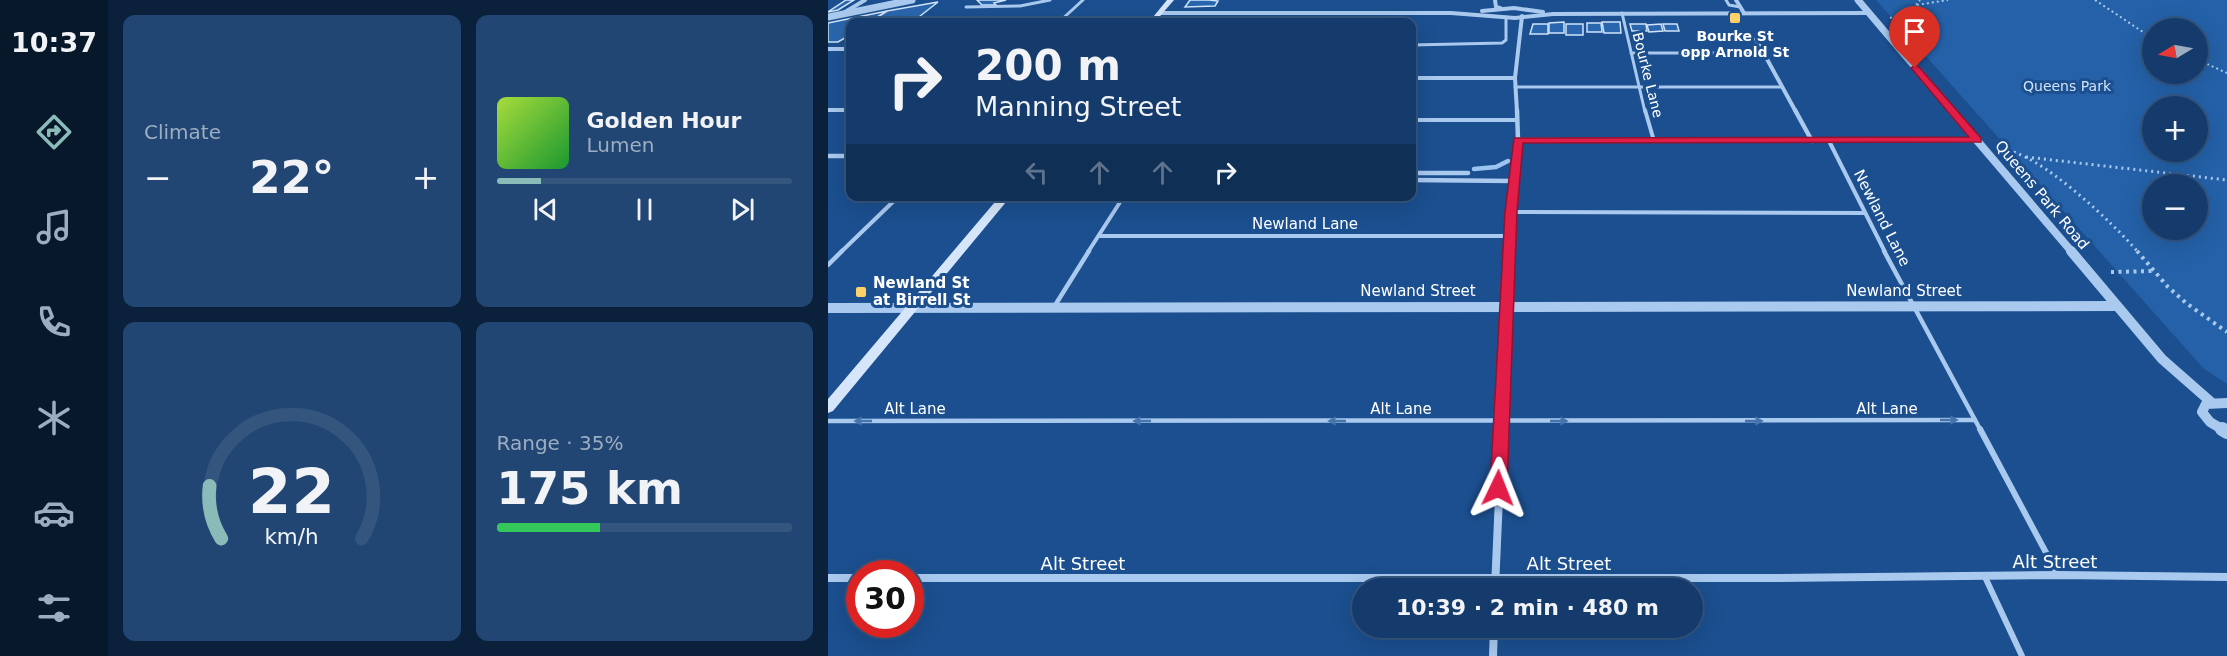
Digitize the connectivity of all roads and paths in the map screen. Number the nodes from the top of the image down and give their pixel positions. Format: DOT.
graph roads {
  1 [pos="865,0"];
  2 [pos="912,0"];
  3 [pos="1050,0"];
  4 [pos="1083,0"];
  5 [pos="1171,0"];
  6 [pos="1495,0"];
  7 [pos="1518,0"];
  8 [pos="1726,0"];
  9 [pos="1736,0"];
  10 [pos="1858,0"];
  11 [pos="1920,0"];
  12 [pos="1948,0"];
  13 [pos="2095,0"];
  14 [pos="1916,5"];
  15 [pos="1740,6"];
  16 [pos="966,7"];
  17 [pos="1503,10"];
  18 [pos="1160,13"];
  19 [pos="1451,13"];
  20 [pos="1523,13"];
  21 [pos="1622,13"];
  22 [pos="1744,13"];
  23 [pos="1869,13"];
  24 [pos="842,14"];
  25 [pos="1504,16"];
  26 [pos="828,17"];
  27 [pos="1063,18"];
  28 [pos="1156,18"];
  29 [pos="1889,18"];
  30 [pos="2142,31"];
  31 [pos="1756,39"];
  32 [pos="1416,45"];
  33 [pos="828,49"];
  34 [pos="846,49"];
  35 [pos="1762,52"];
  36 [pos="1631,53"];
  37 [pos="2208,64"];
  38 [pos="2227,73"];
  39 [pos="1416,78"];
  40 [pos="1515,78"];
  41 [pos="1515,87"];
  42 [pos="1638,87"];
  43 [pos="1782,87"];
  44 [pos="828,110"];
  45 [pos="846,110"];
  46 [pos="1416,120"];
  47 [pos="1517,120"];
  48 [pos="1518,140"];
  49 [pos="1977,140"];
  50 [pos="1653,141"];
  51 [pos="1812,141"];
  52 [pos="1829,141"];
  53 [pos="2004,150"];
  54 [pos="828,156"];
  55 [pos="846,156"];
  56 [pos="2022,156"];
  57 [pos="1416,173"];
  58 [pos="1468,173"];
  59 [pos="1416,180"];
  60 [pos="2227,180"];
  61 [pos="1513,181"];
  62 [pos="894,201"];
  63 [pos="1002,201"];
  64 [pos="1121,201"];
  65 [pos="1511,212"];
  66 [pos="1864,213"];
  67 [pos="1100,236"];
  68 [pos="1510,236"];
  69 [pos="828,265"];
  70 [pos="2153,271"];
  71 [pos="2111,272"];
  72 [pos="1507,306"];
  73 [pos="1914,306"];
  74 [pos="2116,306"];
  75 [pos="1054,307"];
  76 [pos="828,308"];
  77 [pos="913,308"];
  78 [pos="2227,332"];
  79 [pos="2211,402"];
  80 [pos="2227,403"];
  81 [pos="828,408"];
  82 [pos="1975,420"];
  83 [pos="828,421"];
  84 [pos="1501,421"];
  85 [pos="2227,432"];
  86 [pos="2058,575"];
  87 [pos="1985,577"];
  88 [pos="2227,577"];
  89 [pos="828,578"];
  90 [pos="846,578"];
  91 [pos="924,578"];
  92 [pos="1352,578"];
  93 [pos="1496,578"];
  94 [pos="1494,638"];
  95 [pos="1493,656"];
  96 [pos="2022,656"];
  1 -- 24 [label="street"];
  2 -- 24 [label="street"];
  3 -- 16 [label="lane"];
  4 -- 27 [label="lane"];
  5 -- 18 [label="main road"];
  6 -- 17 [label="street"];
  7 -- 20 [label="street"];
  8 -- 15 [label="lane"];
  9 -- 15 [label="street"];
  10 -- 23 [label="street, Queens Park Road"];
  11 -- 14 [label="path"];
  12 -- 14 [label="path"];
  13 -- 30 [label="path"];
  14 -- 29 [label="path"];
  15 -- 22 [label="street"];
  17 -- 19 [label="street"];
  17 -- 20 [label="street"];
  17 -- 25 [label="street"];
  18 -- 19 [label="street"];
  18 -- 28 [label="main road"];
  19 -- 25 [label="street"];
  20 -- 21 [label="street"];
  20 -- 25 [label="street"];
  20 -- 40 [label="street"];
  21 -- 22 [label="street"];
  21 -- 36 [label="lane, Bourke Lane"];
  22 -- 23 [label="street"];
  23 -- 49 [label="street, Queens Park Road"];
  24 -- 26 [label="street"];
  25 -- 32 [label="lane"];
  31 -- 35 [label="street"];
  33 -- 34 [label="street"];
  35 -- 36 [label="lane"];
  35 -- 43 [label="street"];
  36 -- 42 [label="lane, Bourke Lane"];
  37 -- 38 [label="path"];
  39 -- 40 [label="street"];
  40 -- 41 [label="street"];
  41 -- 42 [label="lane"];
  41 -- 47 [label="street"];
  42 -- 43 [label="lane"];
  42 -- 50 [label="lane, Bourke Lane"];
  43 -- 51 [label="street"];
  44 -- 45 [label="street"];
  46 -- 47 [label="lane"];
  47 -- 48 [label="street"];
  48 -- 50 [label="street"];
  48 -- 61 [label="street"];
  49 -- 52 [label="street"];
  49 -- 74 [label="street, Queens Park Road"];
  50 -- 51 [label="street"];
  51 -- 52 [label="street"];
  52 -- 66 [label="lane, Newland Lane"];
  53 -- 56 [label="path"];
  54 -- 55 [label="street"];
  56 -- 60 [label="path"];
  56 -- 70 [label="path"];
  57 -- 58 [label="street"];
  59 -- 61 [label="street"];
  61 -- 65 [label="street"];
  62 -- 69 [label="lane"];
  63 -- 77 [label="main road"];
  64 -- 67 [label="lane"];
  65 -- 66 [label="lane"];
  65 -- 68 [label="street"];
  66 -- 73 [label="lane, Newland Lane"];
  67 -- 68 [label="lane, Newland Lane"];
  67 -- 75 [label="lane"];
  68 -- 72 [label="street"];
  70 -- 71 [label="path"];
  70 -- 78 [label="path"];
  72 -- 73 [label="street, Newland Street"];
  72 -- 75 [label="street, Newland Street"];
  72 -- 84 [label="street"];
  73 -- 74 [label="street, Newland Street"];
  73 -- 82 [label="lane"];
  74 -- 79 [label="street, Queens Park Road"];
  75 -- 77 [label="street, Newland Street"];
  76 -- 77 [label="street, Newland Street"];
  77 -- 81 [label="main road"];
  79 -- 80 [label="street"];
  79 -- 85 [label="street"];
  84 -- 82 [label="lane, Alt Lane, one-way"];
  82 -- 86 [label="lane"];
  84 -- 83 [label="lane, Alt Lane, one-way"];
  84 -- 93 [label="street"];
  86 -- 87 [label="street, Alt Street"];
  86 -- 88 [label="street, Alt Street"];
  87 -- 93 [label="street, Alt Street"];
  87 -- 96 [label="lane"];
  89 -- 90 [label="street"];
  91 -- 92 [label="street, Alt Street"];
  94 -- 95 [label="street"];
}
